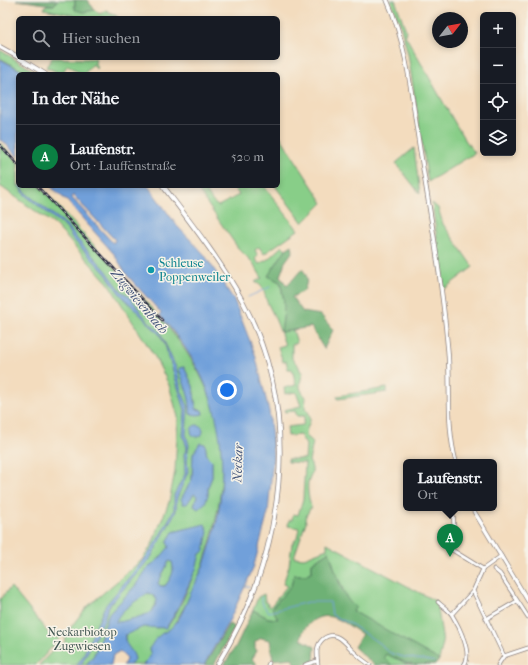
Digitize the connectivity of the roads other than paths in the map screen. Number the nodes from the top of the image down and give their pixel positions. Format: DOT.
graph roads {
  1 [pos="387,0"];
  2 [pos="0,46"];
  3 [pos="16,57"];
  4 [pos="21,60"];
  5 [pos="42,72"];
  6 [pos="165,188"];
  7 [pos="455,459"];
  8 [pos="454,511"];
  9 [pos="474,511"];
  10 [pos="501,556"];
  11 [pos="482,569"];
  12 [pos="494,569"];
  13 [pos="473,590"];
  14 [pos="517,601"];
  15 [pos="528,601"];
  16 [pos="438,602"];
  17 [pos="452,614"];
  18 [pos="528,617"];
  19 [pos="486,619"];
  20 [pos="528,648"];
  21 [pos="504,656"];
  22 [pos="317,661"];
  23 [pos="501,661"];
  24 [pos="217,665"];
  25 [pos="305,665"];
  26 [pos="318,665"];
  27 [pos="370,665"];
  28 [pos="464,665"];
  29 [pos="498,665"];
  30 [pos="505,665"];
  1 -- 7 [label="street"];
  2 -- 3 [label="main road"];
  4 -- 5 [label="main road"];
  6 -- 24 [label="main road"];
  8 -- 11 [label="street"];
  9 -- 10 [label="street"];
  10 -- 11 [label="street"];
  10 -- 15 [label="street"];
  11 -- 13 [label="street"];
  12 -- 14 [label="street"];
  13 -- 17 [label="street"];
  13 -- 19 [label="street"];
  14 -- 18 [label="street"];
  14 -- 19 [label="street"];
  16 -- 17 [label="street"];
  17 -- 28 [label="street"];
  19 -- 21 [label="street"];
  20 -- 21 [label="street"];
  21 -- 23 [label="street"];
  22 -- 25 [label="street"];
  22 -- 26 [label="street"];
  22 -- 27 [label="street"];
  23 -- 29 [label="street"];
  23 -- 30 [label="street"];
}
